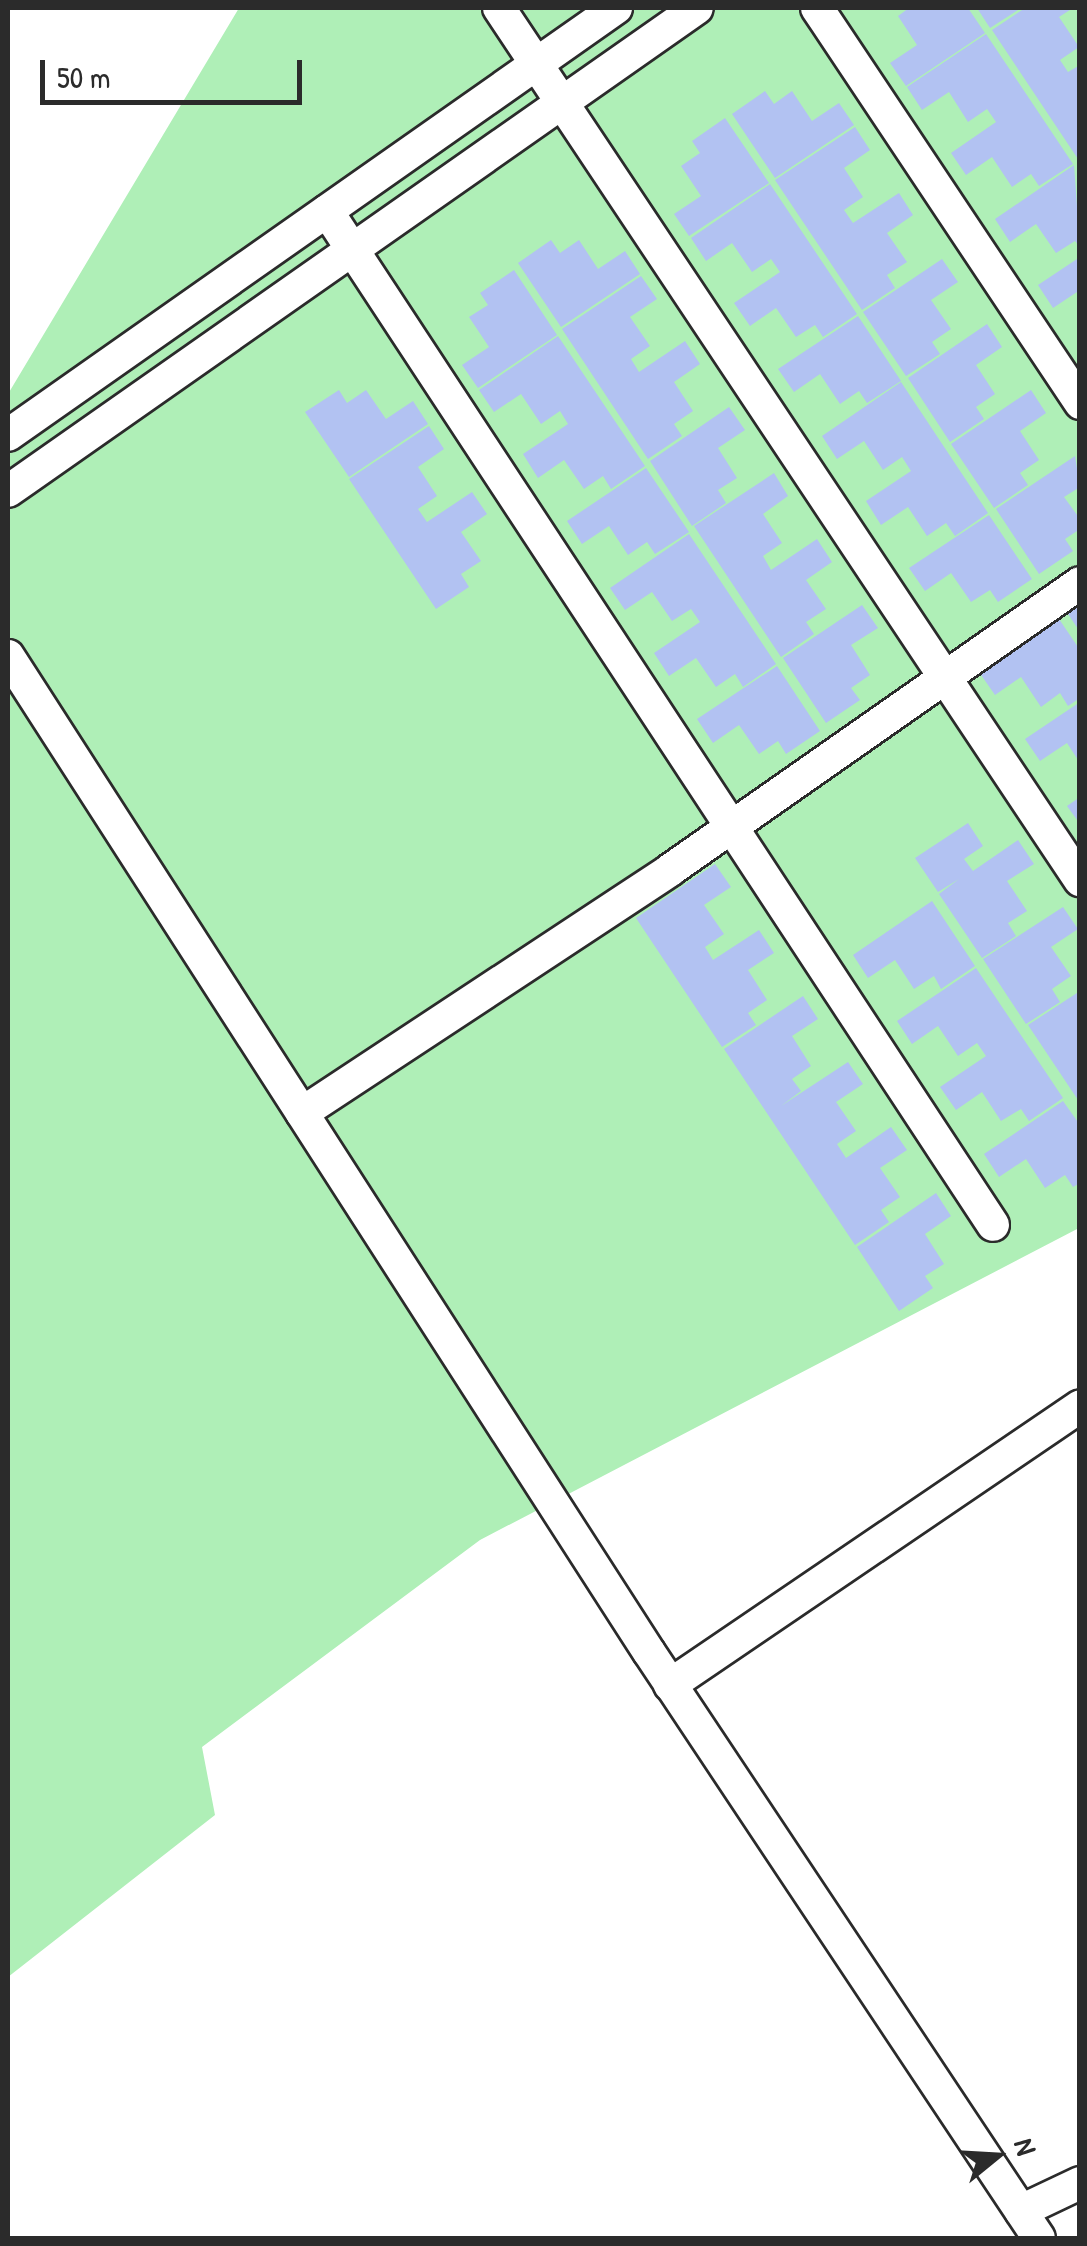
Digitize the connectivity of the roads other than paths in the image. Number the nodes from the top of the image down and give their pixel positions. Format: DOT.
graph roads {
  1 [pos="500,8"];
  2 [pos="616,8"];
  3 [pos="698,8"];
  4 [pos="817,8"];
  5 [pos="536,63"];
  6 [pos="563,102"];
  7 [pos="327,211"];
  8 [pos="353,250"];
  9 [pos="1080,403"];
  10 [pos="8,435"];
  11 [pos="8,492"];
  12 [pos="1080,584"];
  13 [pos="8,656"];
  14 [pos="946,677"];
  15 [pos="730,829"];
  16 [pos="1080,880"];
  17 [pos="302,1113"];
  18 [pos="992,1225"];
  19 [pos="1080,1406"];
  20 [pos="670,1685"];
  21 [pos="1080,2183"];
  22 [pos="1021,2211"];
  23 [pos="1039,2238"];
  1 -- 5 [label="street"];
  2 -- 5 [label="street"];
  3 -- 6 [label="street"];
  4 -- 9 [label="street"];
  5 -- 6 [label="street"];
  5 -- 7 [label="street"];
  6 -- 8 [label="street"];
  6 -- 14 [label="street"];
  7 -- 8 [label="street"];
  7 -- 10 [label="street"];
  8 -- 11 [label="street"];
  8 -- 15 [label="street"];
  12 -- 14 [label="street"];
  13 -- 17 [label="street"];
  14 -- 15 [label="street"];
  14 -- 16 [label="street"];
  15 -- 17 [label="street"];
  15 -- 18 [label="street"];
  17 -- 20 [label="street"];
  19 -- 20 [label="street"];
  20 -- 22 [label="street"];
  21 -- 22 [label="street"];
  22 -- 23 [label="street"];
}
